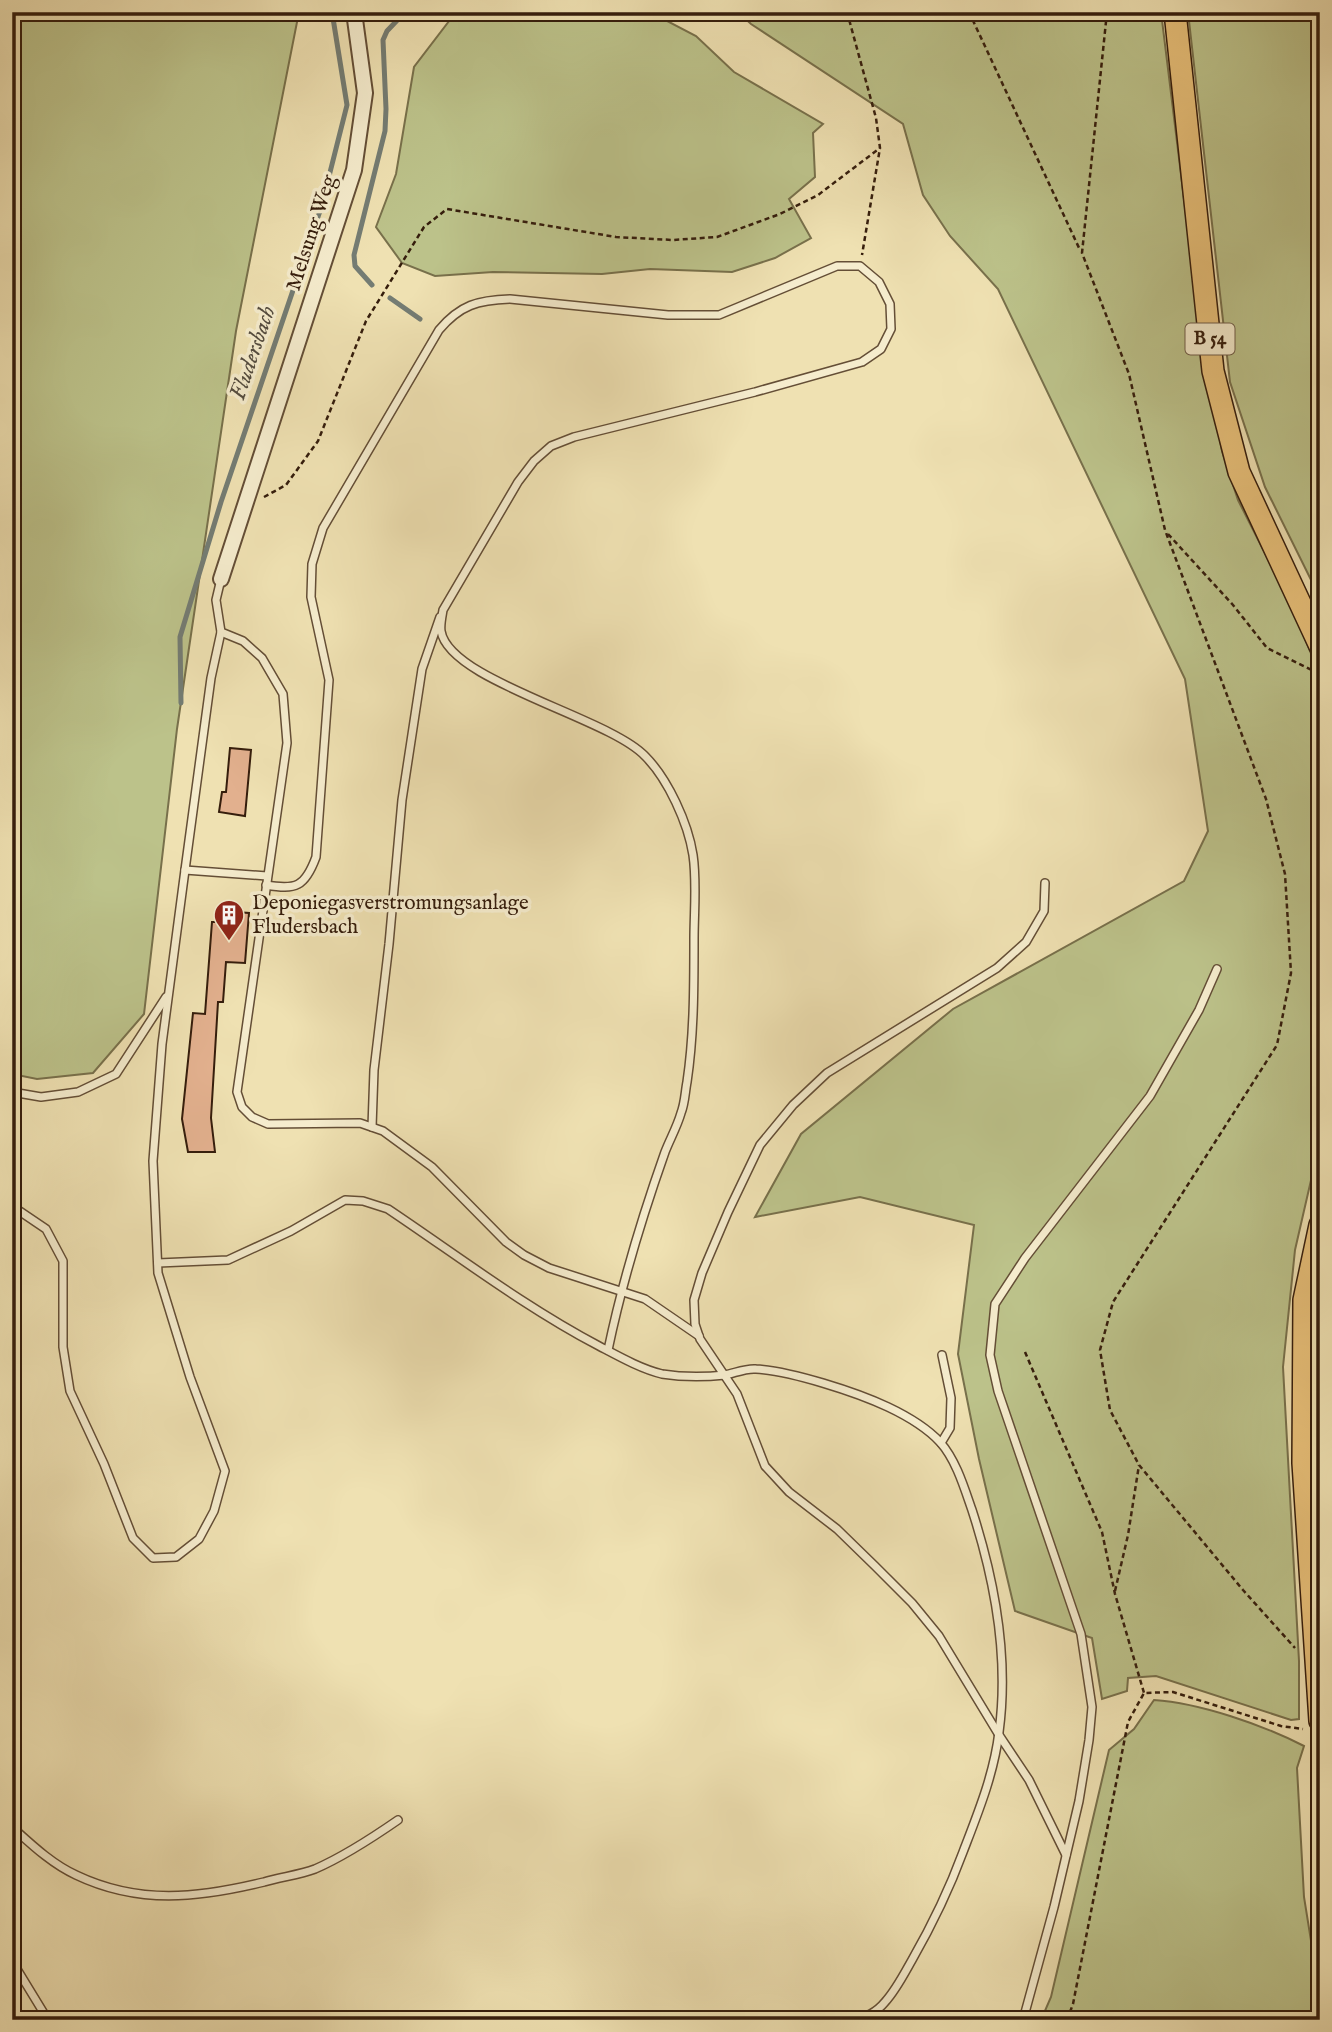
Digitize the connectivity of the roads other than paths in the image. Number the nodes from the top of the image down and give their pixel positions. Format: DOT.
graph roads {
  1 [pos="354,12"];
  2 [pos="1175,12"];
  3 [pos="862,255"];
  4 [pos="860,266"];
  5 [pos="221,579"];
  6 [pos="443,610"];
  7 [pos="221,632"];
  8 [pos="1320,646"];
  9 [pos="184,870"];
  10 [pos="267,876"];
  11 [pos="1045,883"];
  12 [pos="266,886"];
  13 [pos="1217,969"];
  14 [pos="169,993"];
  15 [pos="12,1092"];
  16 [pos="372,1127"];
  17 [pos="12,1206"];
  18 [pos="1320,1225"];
  19 [pos="158,1263"];
  20 [pos="621,1290"];
  21 [pos="699,1336"];
  22 [pos="608,1350"];
  23 [pos="942,1355"];
  24 [pos="725,1375"];
  25 [pos="941,1443"];
  26 [pos="1313,1726"];
  27 [pos="999,1735"];
  28 [pos="398,1820"];
  29 [pos="12,1827"];
  30 [pos="1066,1855"];
  31 [pos="12,1961"];
  32 [pos="48,2020"];
  33 [pos="853,2020"];
  34 [pos="1023,2020"];
  1 -- 5 [label="street, Melsung Weg"];
  2 -- 8 [label="main road, B 54"];
  3 -- 4 [label="lane"];
  4 -- 6 [label="lane"];
  4 -- 12 [label="lane"];
  5 -- 7 [label="lane"];
  6 -- 16 [label="lane"];
  6 -- 20 [label="lane"];
  7 -- 9 [label="lane"];
  7 -- 10 [label="lane"];
  9 -- 10 [label="lane"];
  9 -- 14 [label="lane"];
  10 -- 12 [label="lane"];
  11 -- 21 [label="lane"];
  12 -- 16 [label="lane"];
  13 -- 30 [label="lane"];
  14 -- 15 [label="lane"];
  14 -- 19 [label="lane"];
  16 -- 20 [label="lane"];
  17 -- 19 [label="lane"];
  18 -- 26 [label="main road"];
  19 -- 22 [label="lane"];
  20 -- 21 [label="lane"];
  20 -- 22 [label="lane"];
  21 -- 24 [label="lane"];
  22 -- 24 [label="lane"];
  23 -- 25 [label="lane"];
  24 -- 25 [label="lane"];
  24 -- 27 [label="lane"];
  25 -- 27 [label="lane"];
  27 -- 30 [label="lane"];
  27 -- 33 [label="lane"];
  28 -- 29 [label="lane"];
  30 -- 34 [label="lane"];
  31 -- 32 [label="lane"];
}
